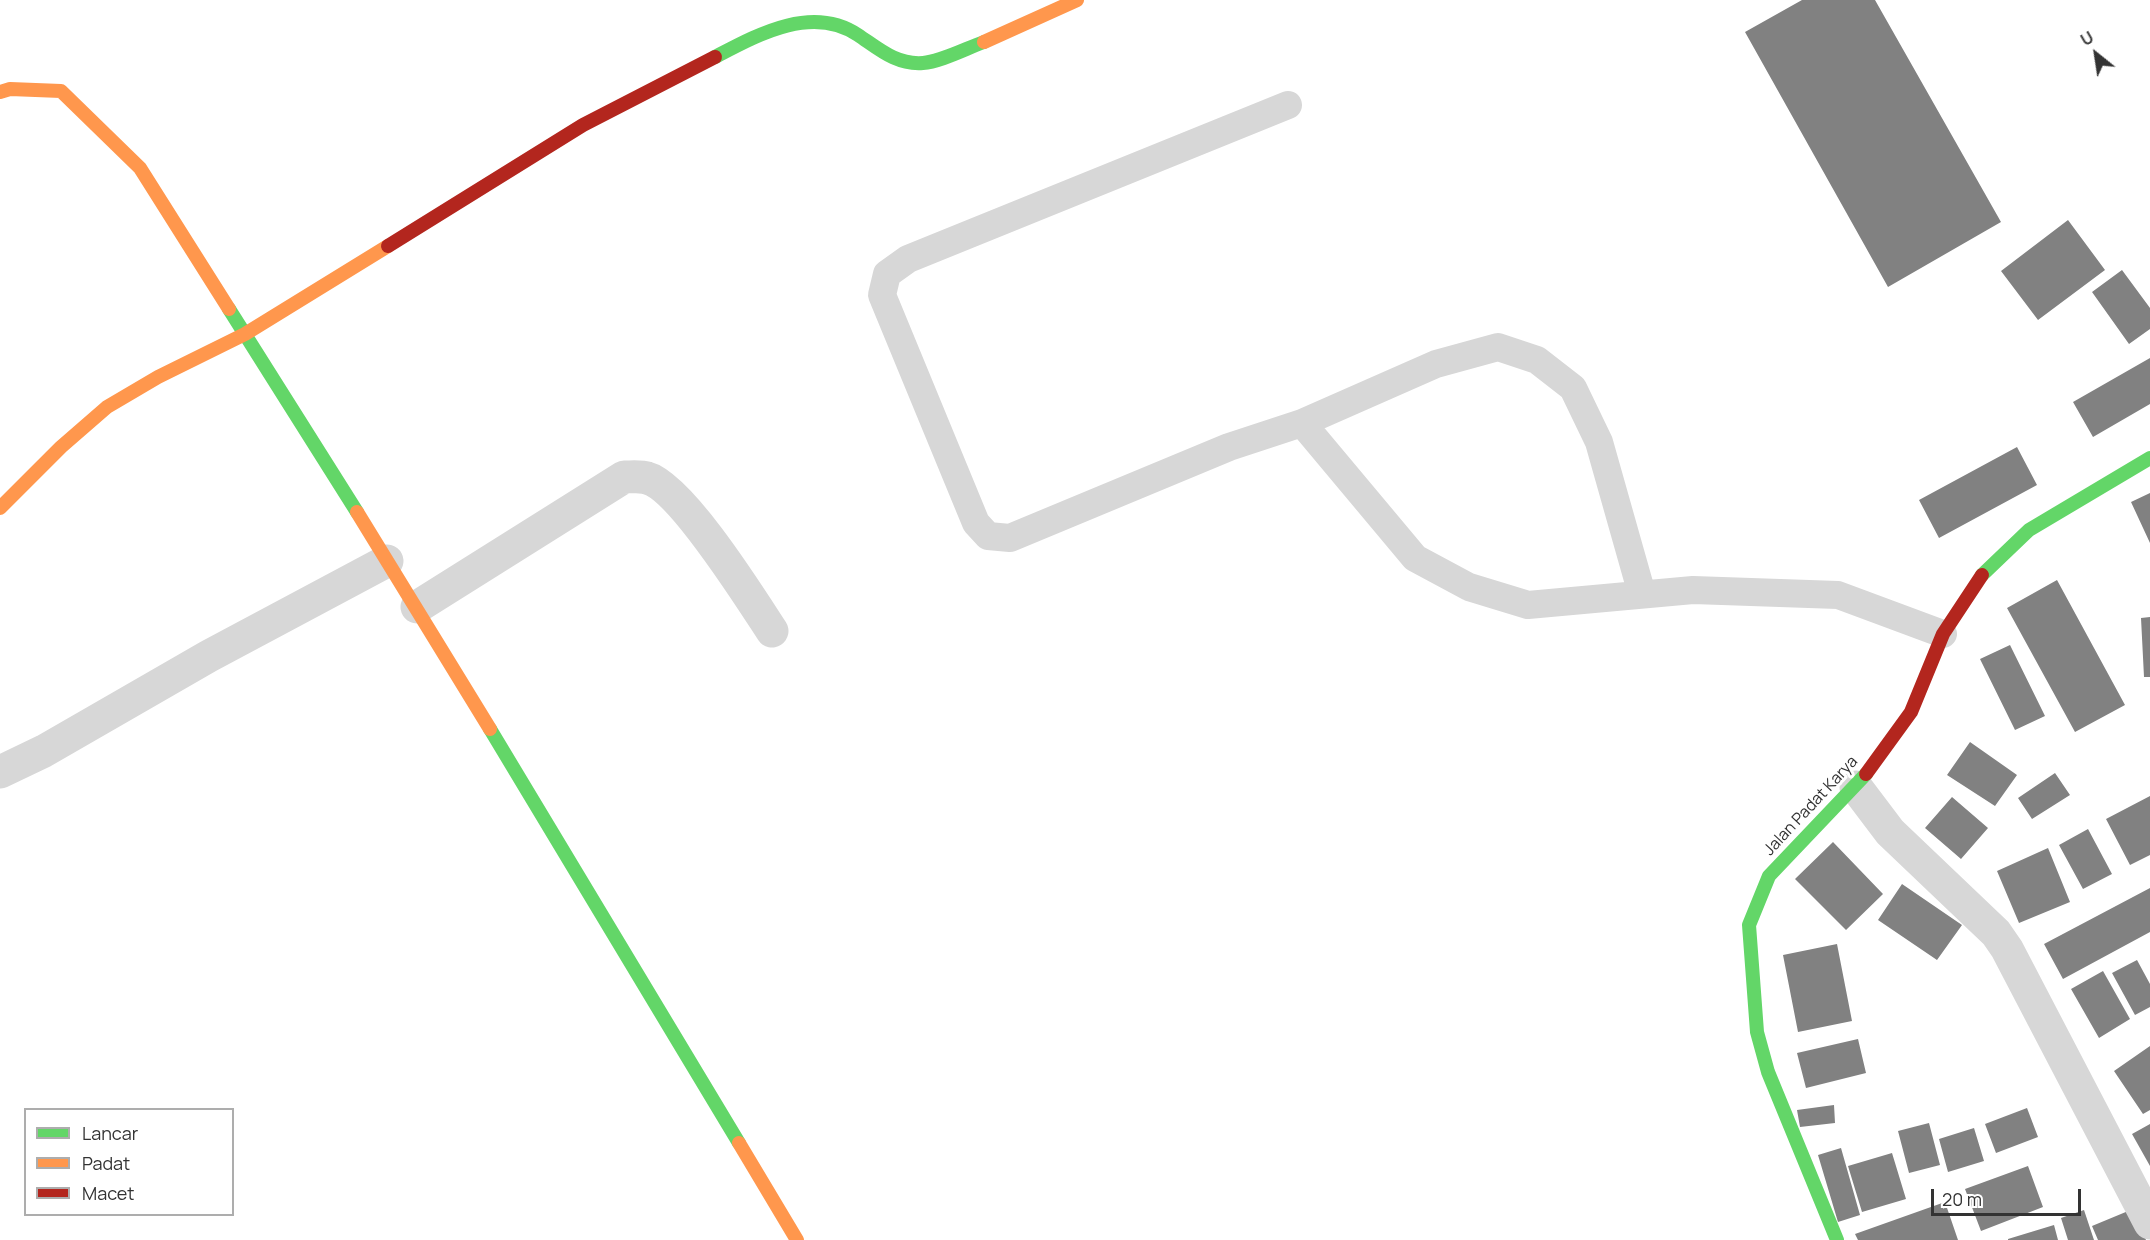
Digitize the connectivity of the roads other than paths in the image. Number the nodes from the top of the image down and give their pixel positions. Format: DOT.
graph roads {
  1 [pos="1077,0"];
  2 [pos="0,92"];
  3 [pos="1288,105"];
  4 [pos="245,334"];
  5 [pos="1302,423"];
  6 [pos="2150,458"];
  7 [pos="0,508"];
  8 [pos="387,561"];
  9 [pos="1642,594"];
  10 [pos="417,607"];
  11 [pos="772,631"];
  12 [pos="1943,634"];
  13 [pos="0,772"];
  14 [pos="1856,787"];
  15 [pos="2150,1223"];
  16 [pos="797,1240"];
  17 [pos="1837,1240"];
  1 -- 4 [label="street"];
  2 -- 4 [label="street"];
  3 -- 5 [label="lane"];
  4 -- 7 [label="street"];
  4 -- 8 [label="street"];
  5 -- 9 [label="lane"];
  5 -- 9 [label="lane"];
  6 -- 12 [label="street, Jalan Padat Karya"];
  8 -- 10 [label="street"];
  8 -- 13 [label="street"];
  9 -- 12 [label="lane"];
  10 -- 11 [label="street"];
  10 -- 16 [label="street"];
  12 -- 14 [label="street, Jalan Padat Karya"];
  14 -- 15 [label="street"];
  14 -- 17 [label="street, Jalan Padat Karya"];
}
